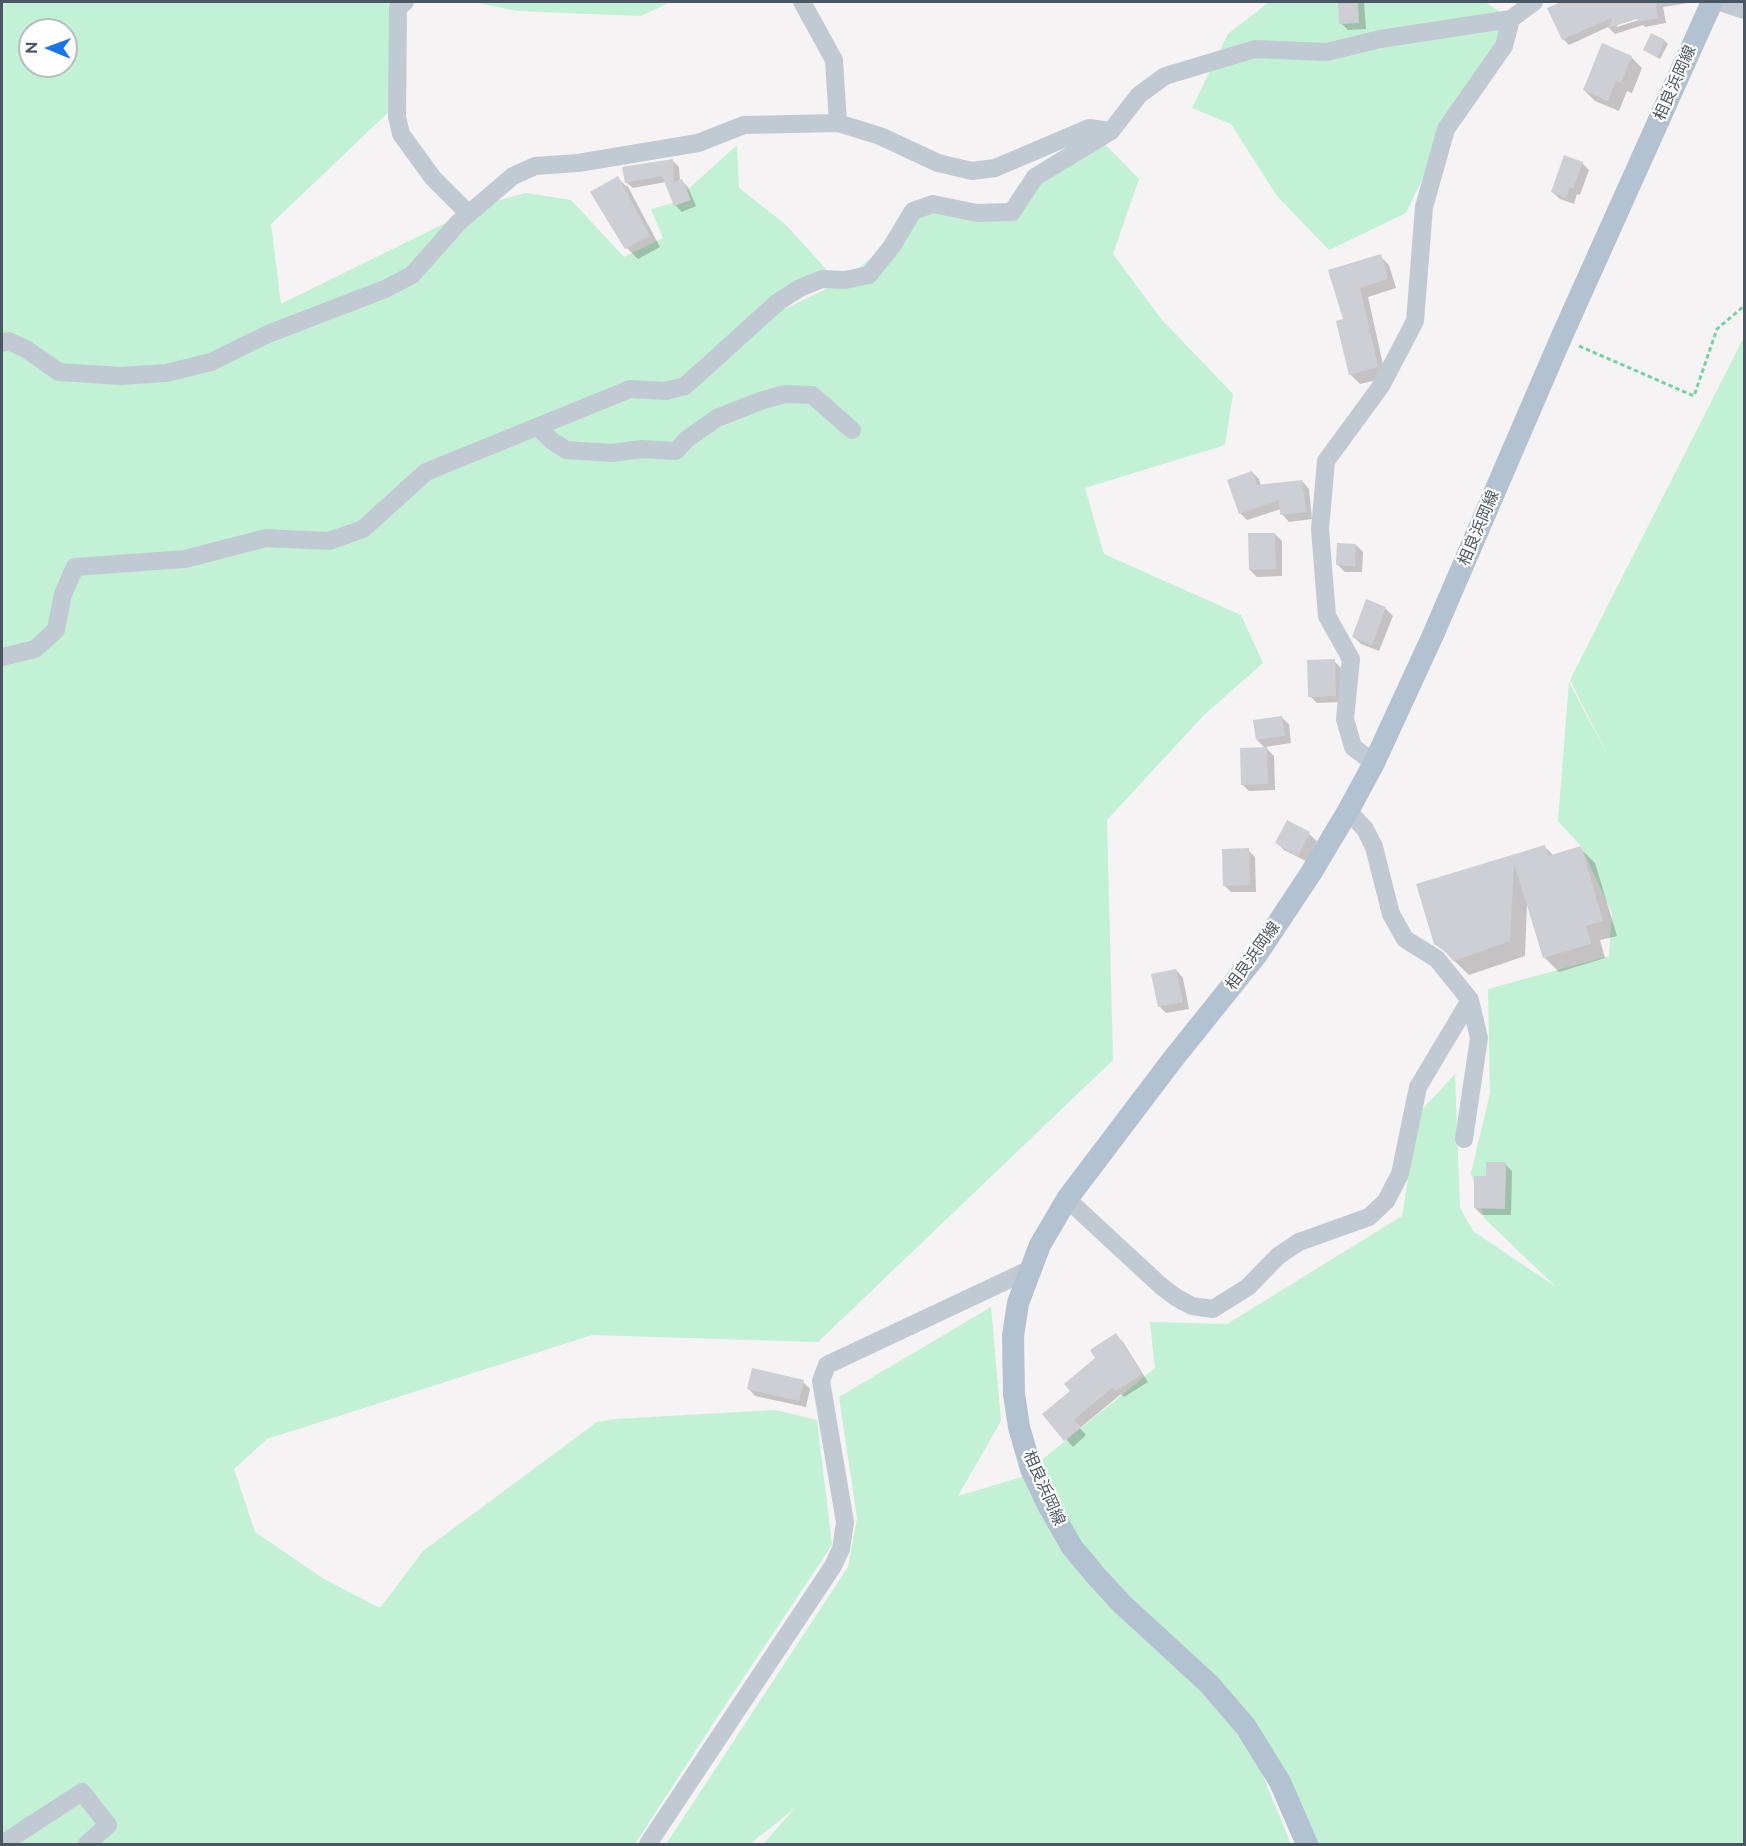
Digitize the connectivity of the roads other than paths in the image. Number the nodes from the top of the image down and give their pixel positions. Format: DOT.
graph roads {
  1 [pos="405,2"];
  2 [pos="802,2"];
  3 [pos="1534,2"];
  4 [pos="1712,2"];
  5 [pos="1719,2"];
  6 [pos="1744,10"];
  7 [pos="1514,12"];
  8 [pos="838,123"];
  9 [pos="1111,131"];
  10 [pos="469,214"];
  11 [pos="2,343"];
  12 [pos="538,427"];
  13 [pos="852,430"];
  14 [pos="2,657"];
  15 [pos="1374,763"];
  16 [pos="1348,811"];
  17 [pos="1470,1000"];
  18 [pos="1464,1139"];
  19 [pos="1067,1199"];
  20 [pos="1031,1269"];
  21 [pos="2,1844"];
  22 [pos="87,1845"];
  23 [pos="648,1845"];
  24 [pos="1307,1845"];
  1 -- 10 [label="street"];
  2 -- 8 [label="street"];
  3 -- 7 [label="street"];
  4 -- 15 [label="main road, 相良浜岡線"];
  5 -- 6 [label="street"];
  7 -- 9 [label="street"];
  7 -- 15 [label="street"];
  8 -- 9 [label="street"];
  8 -- 10 [label="street"];
  9 -- 12 [label="street"];
  10 -- 11 [label="street"];
  12 -- 13 [label="street"];
  12 -- 14 [label="street"];
  15 -- 16 [label="main road, 相良浜岡線"];
  16 -- 17 [label="street"];
  16 -- 19 [label="main road, 相良浜岡線"];
  17 -- 18 [label="street"];
  17 -- 19 [label="street"];
  19 -- 20 [label="main road, 相良浜岡線"];
  20 -- 23 [label="street"];
  20 -- 24 [label="main road, 相良浜岡線"];
  21 -- 22 [label="street"];
}
